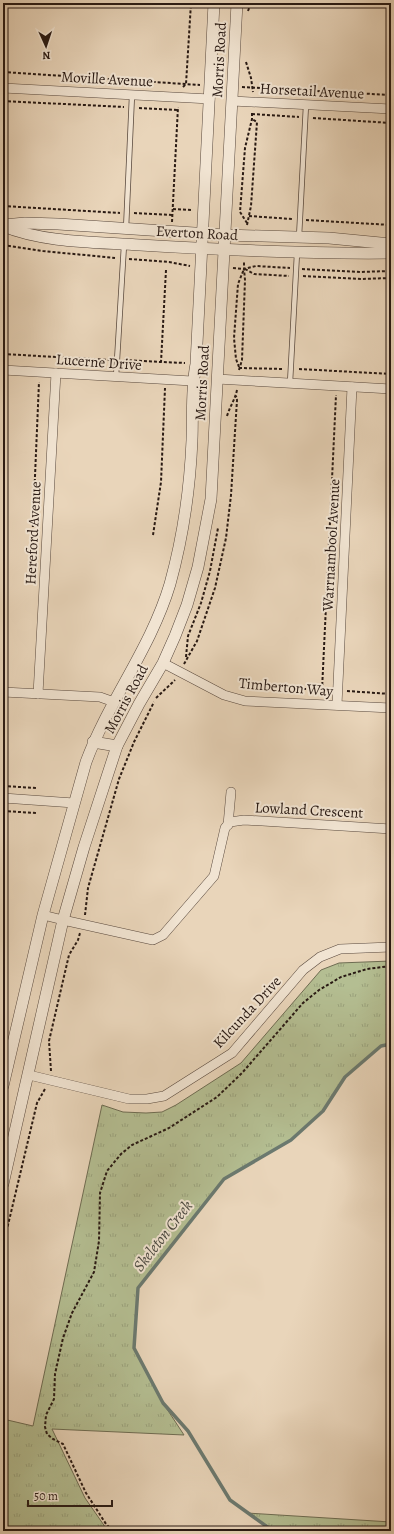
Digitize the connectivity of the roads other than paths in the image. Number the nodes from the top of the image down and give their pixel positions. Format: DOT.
graph roads {
  1 [pos="214,3"];
  2 [pos="237,3"];
  3 [pos="3,88"];
  4 [pos="132,95"];
  5 [pos="210,99"];
  6 [pos="232,101"];
  7 [pos="306,105"];
  8 [pos="391,109"];
  9 [pos="3,226"];
  10 [pos="126,228"];
  11 [pos="203,233"];
  12 [pos="225,235"];
  13 [pos="299,237"];
  14 [pos="124,244"];
  15 [pos="391,244"];
  16 [pos="202,249"];
  17 [pos="224,250"];
  18 [pos="298,253"];
  19 [pos="391,253"];
  20 [pos="3,370"];
  21 [pos="56,373"];
  22 [pos="116,377"];
  23 [pos="217,380"];
  24 [pos="192,381"];
  25 [pos="290,384"];
  26 [pos="352,387"];
  27 [pos="391,389"];
  28 [pos="163,663"];
  29 [pos="3,692"];
  30 [pos="38,694"];
  31 [pos="114,702"];
  32 [pos="337,705"];
  33 [pos="391,708"];
  34 [pos="93,742"];
  35 [pos="118,746"];
  36 [pos="231,792"];
  37 [pos="3,798"];
  38 [pos="74,803"];
  39 [pos="228,825"];
  40 [pos="391,829"];
  41 [pos="43,915"];
  42 [pos="63,920"];
  43 [pos="391,947"];
  44 [pos="29,1075"];
  45 [pos="3,1086"];
  46 [pos="3,1184"];
  1 -- 5 [label="street, Morris Road"];
  2 -- 6 [label="street, Morris Road"];
  3 -- 4 [label="street, Moville Avenue"];
  4 -- 5 [label="street, Moville Avenue"];
  4 -- 10 [label="lane"];
  5 -- 11 [label="street, Morris Road"];
  6 -- 7 [label="street, Horsetail Avenue"];
  6 -- 12 [label="street, Morris Road"];
  7 -- 8 [label="street, Horsetail Avenue"];
  7 -- 13 [label="lane"];
  9 -- 10 [label="street, Everton Road"];
  9 -- 14 [label="street, Everton Road"];
  10 -- 11 [label="street, Everton Road"];
  11 -- 12 [label="street, Everton Road"];
  11 -- 16 [label="street, Morris Road"];
  12 -- 13 [label="street, Everton Road"];
  12 -- 17 [label="street, Morris Road"];
  13 -- 15 [label="street, Everton Road"];
  14 -- 16 [label="street, Everton Road"];
  14 -- 22 [label="lane"];
  16 -- 17 [label="street, Everton Road"];
  16 -- 24 [label="street, Morris Road"];
  17 -- 18 [label="street, Everton Road"];
  17 -- 23 [label="street, Morris Road"];
  18 -- 19 [label="street, Everton Road"];
  18 -- 25 [label="lane"];
  20 -- 21 [label="street, Lucerne Drive"];
  21 -- 22 [label="street, Lucerne Drive"];
  21 -- 30 [label="street, Hereford Avenue"];
  22 -- 24 [label="street, Lucerne Drive"];
  23 -- 25 [label="street"];
  23 -- 28 [label="street, Morris Road"];
  24 -- 31 [label="street, Morris Road"];
  25 -- 26 [label="street"];
  26 -- 27 [label="street"];
  26 -- 32 [label="street, Warrnambool Avenue"];
  28 -- 32 [label="street, Timberton Way"];
  28 -- 35 [label="street, Morris Road"];
  29 -- 30 [label="street"];
  30 -- 31 [label="street"];
  31 -- 34 [label="street, Morris Road"];
  32 -- 33 [label="street, Timberton Way"];
  34 -- 35 [label="street, Morris Road"];
  34 -- 38 [label="street, Morris Road"];
  35 -- 42 [label="street, Morris Road"];
  36 -- 39 [label="street"];
  37 -- 38 [label="street"];
  38 -- 41 [label="street, Morris Road"];
  39 -- 40 [label="street, Lowland Crescent"];
  39 -- 42 [label="street"];
  41 -- 42 [label="street"];
  41 -- 45 [label="street, Morris Road"];
  42 -- 44 [label="street, Morris Road"];
  43 -- 44 [label="street, Kilcunda Drive"];
  44 -- 46 [label="street, Morris Road"];
}
